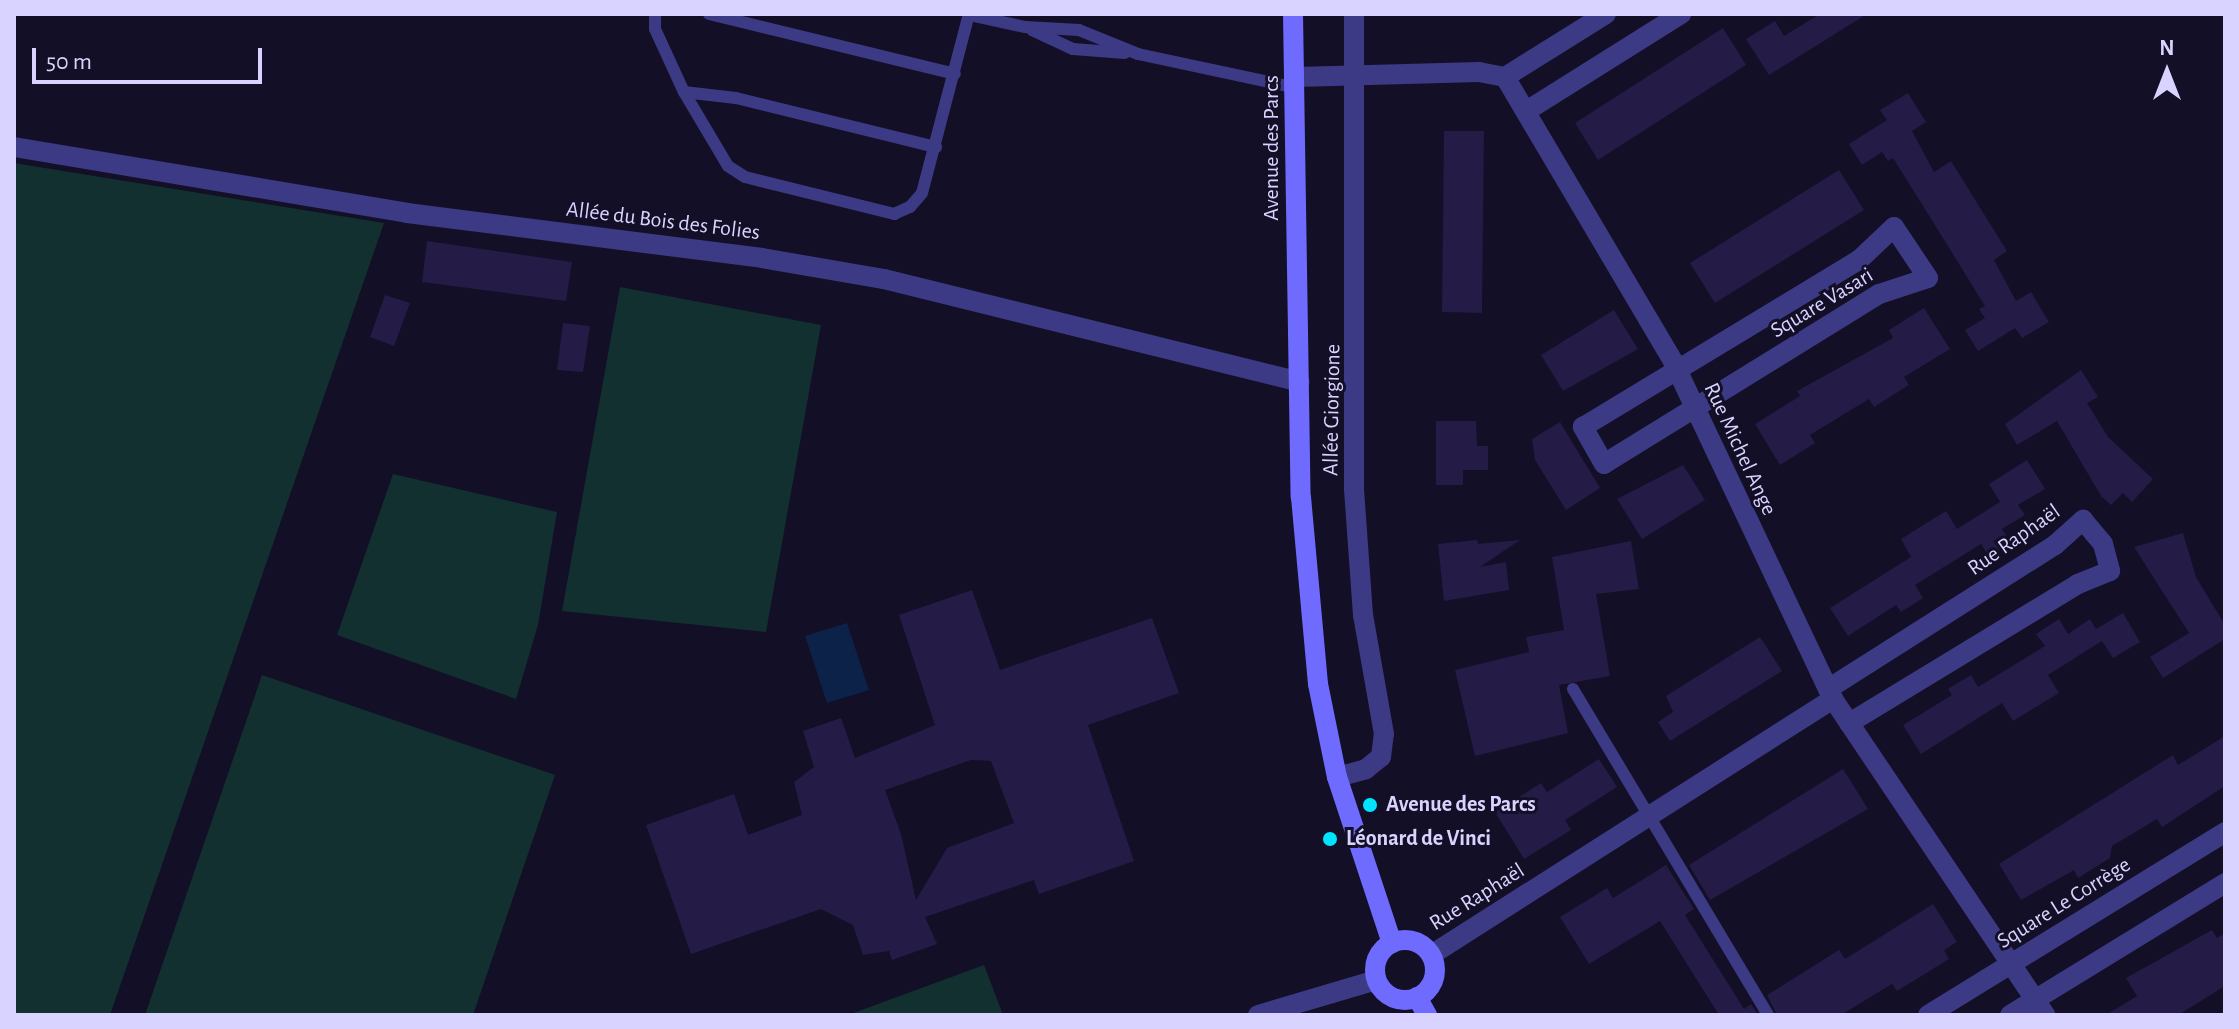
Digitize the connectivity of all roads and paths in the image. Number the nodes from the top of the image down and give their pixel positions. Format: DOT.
graph roads {
  1 [pos="655,14"];
  2 [pos="709,14"];
  3 [pos="969,14"];
  4 [pos="1293,14"];
  5 [pos="1354,14"];
  6 [pos="1606,14"];
  7 [pos="1681,14"];
  8 [pos="1025,27"];
  9 [pos="1138,54"];
  10 [pos="955,74"];
  11 [pos="1357,75"];
  12 [pos="1505,77"];
  13 [pos="1296,83"];
  14 [pos="684,92"];
  15 [pos="1528,110"];
  16 [pos="14,147"];
  17 [pos="936,147"];
  18 [pos="1677,369"];
  19 [pos="1299,382"];
  20 [pos="1696,410"];
  21 [pos="1573,689"];
  22 [pos="1830,694"];
  23 [pos="1849,723"];
  24 [pos="1337,777"];
  25 [pos="1648,816"];
  26 [pos="2225,832"];
  27 [pos="2225,883"];
  28 [pos="1392,943"];
  29 [pos="1431,955"];
  30 [pos="2011,964"];
  31 [pos="1376,980"];
  32 [pos="1422,1006"];
  33 [pos="2040,1007"];
  34 [pos="1258,1015"];
  35 [pos="1768,1015"];
  36 [pos="1928,1015"];
  37 [pos="2010,1015"];
  1 -- 14 [label="lane"];
  2 -- 10 [label="lane"];
  3 -- 8 [label="lane"];
  3 -- 10 [label="lane"];
  4 -- 13 [label="street, Avenue des Parcs"];
  5 -- 11 [label="street, Allée Giorgione"];
  6 -- 12 [label="street"];
  7 -- 15 [label="street"];
  8 -- 9 [label="lane"];
  8 -- 9 [label="lane"];
  9 -- 13 [label="lane"];
  10 -- 17 [label="lane"];
  11 -- 12 [label="street"];
  11 -- 13 [label="street"];
  11 -- 24 [label="street, Allée Giorgione"];
  12 -- 15 [label="street, Rue Michel Ange"];
  13 -- 19 [label="street, Avenue des Parcs"];
  14 -- 17 [label="lane"];
  14 -- 17 [label="lane"];
  15 -- 18 [label="street, Rue Michel Ange"];
  16 -- 19 [label="street, Allée du Bois des Folies"];
  18 -- 20 [label="street, Rue Michel Ange"];
  18 -- 20 [label="street, Square Vasari"];
  18 -- 20 [label="street, Square Vasari"];
  19 -- 24 [label="street, Avenue des Parcs"];
  20 -- 22 [label="street, Rue Michel Ange"];
  21 -- 25 [label="lane"];
  22 -- 23 [label="street, Rue Michel Ange"];
  22 -- 23 [label="street, Rue Raphaël"];
  22 -- 25 [label="street, Rue Raphaël"];
  23 -- 30 [label="street, Rue Michel Ange"];
  24 -- 28 [label="street, Avenue des Parcs"];
  25 -- 29 [label="street, Rue Raphaël"];
  25 -- 35 [label="lane"];
  26 -- 30 [label="street, Square Le Corrège"];
  27 -- 33 [label="street"];
  28 -- 29 [label="street"];
  28 -- 31 [label="street"];
  29 -- 32 [label="street"];
  30 -- 33 [label="street, Rue Michel Ange"];
  30 -- 36 [label="street, Square Le Corrège"];
  31 -- 32 [label="street"];
  31 -- 34 [label="street"];
  33 -- 37 [label="street"];
}
